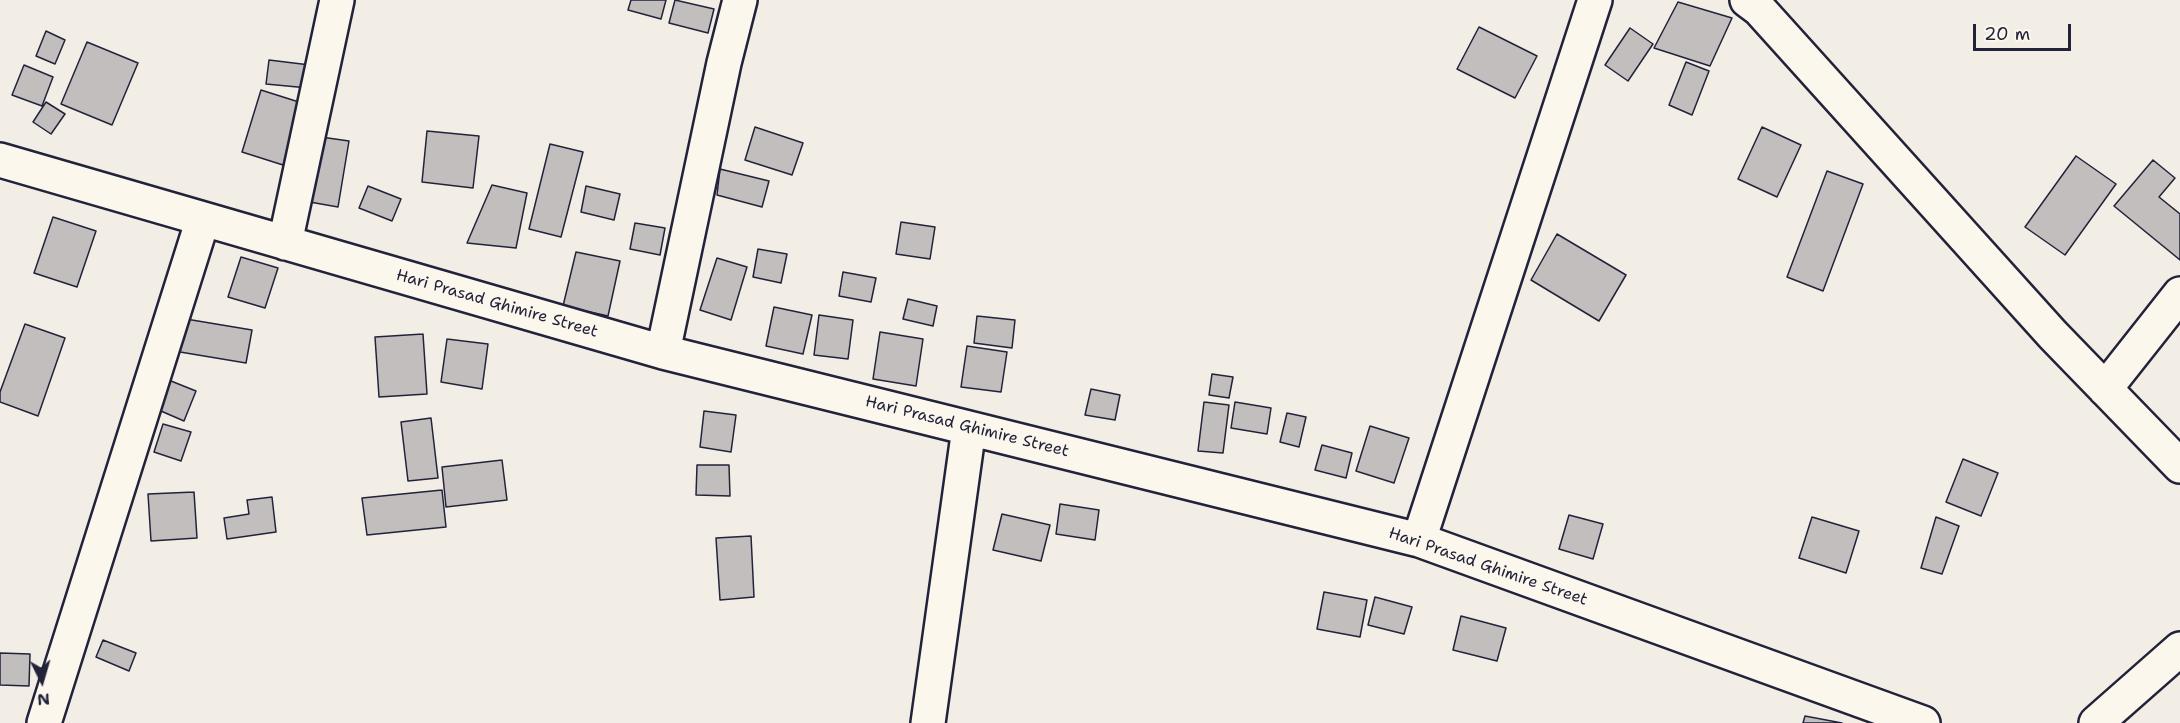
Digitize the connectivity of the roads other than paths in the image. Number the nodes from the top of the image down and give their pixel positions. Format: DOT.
graph roads {
  1 [pos="337,0"];
  2 [pos="740,0"];
  3 [pos="1595,0"];
  4 [pos="1747,0"];
  5 [pos="0,160"];
  6 [pos="203,219"];
  7 [pos="285,243"];
  8 [pos="2180,294"];
  9 [pos="663,352"];
  10 [pos="2105,389"];
  11 [pos="969,428"];
  12 [pos="2180,466"];
  13 [pos="1419,540"];
  14 [pos="2180,649"];
  15 [pos="44,723"];
  16 [pos="928,723"];
  17 [pos="1923,723"];
  18 [pos="2096,723"];
  1 -- 7 [label="street"];
  2 -- 9 [label="street"];
  3 -- 13 [label="street"];
  4 -- 10 [label="street"];
  5 -- 6 [label="street, Hari Prasad Ghimire Street"];
  6 -- 7 [label="street, Hari Prasad Ghimire Street"];
  6 -- 15 [label="street"];
  7 -- 9 [label="street, Hari Prasad Ghimire Street"];
  8 -- 10 [label="street"];
  9 -- 11 [label="street, Hari Prasad Ghimire Street"];
  10 -- 12 [label="street"];
  11 -- 13 [label="street, Hari Prasad Ghimire Street"];
  11 -- 16 [label="street"];
  13 -- 17 [label="street, Hari Prasad Ghimire Street"];
  14 -- 18 [label="street"];
}
